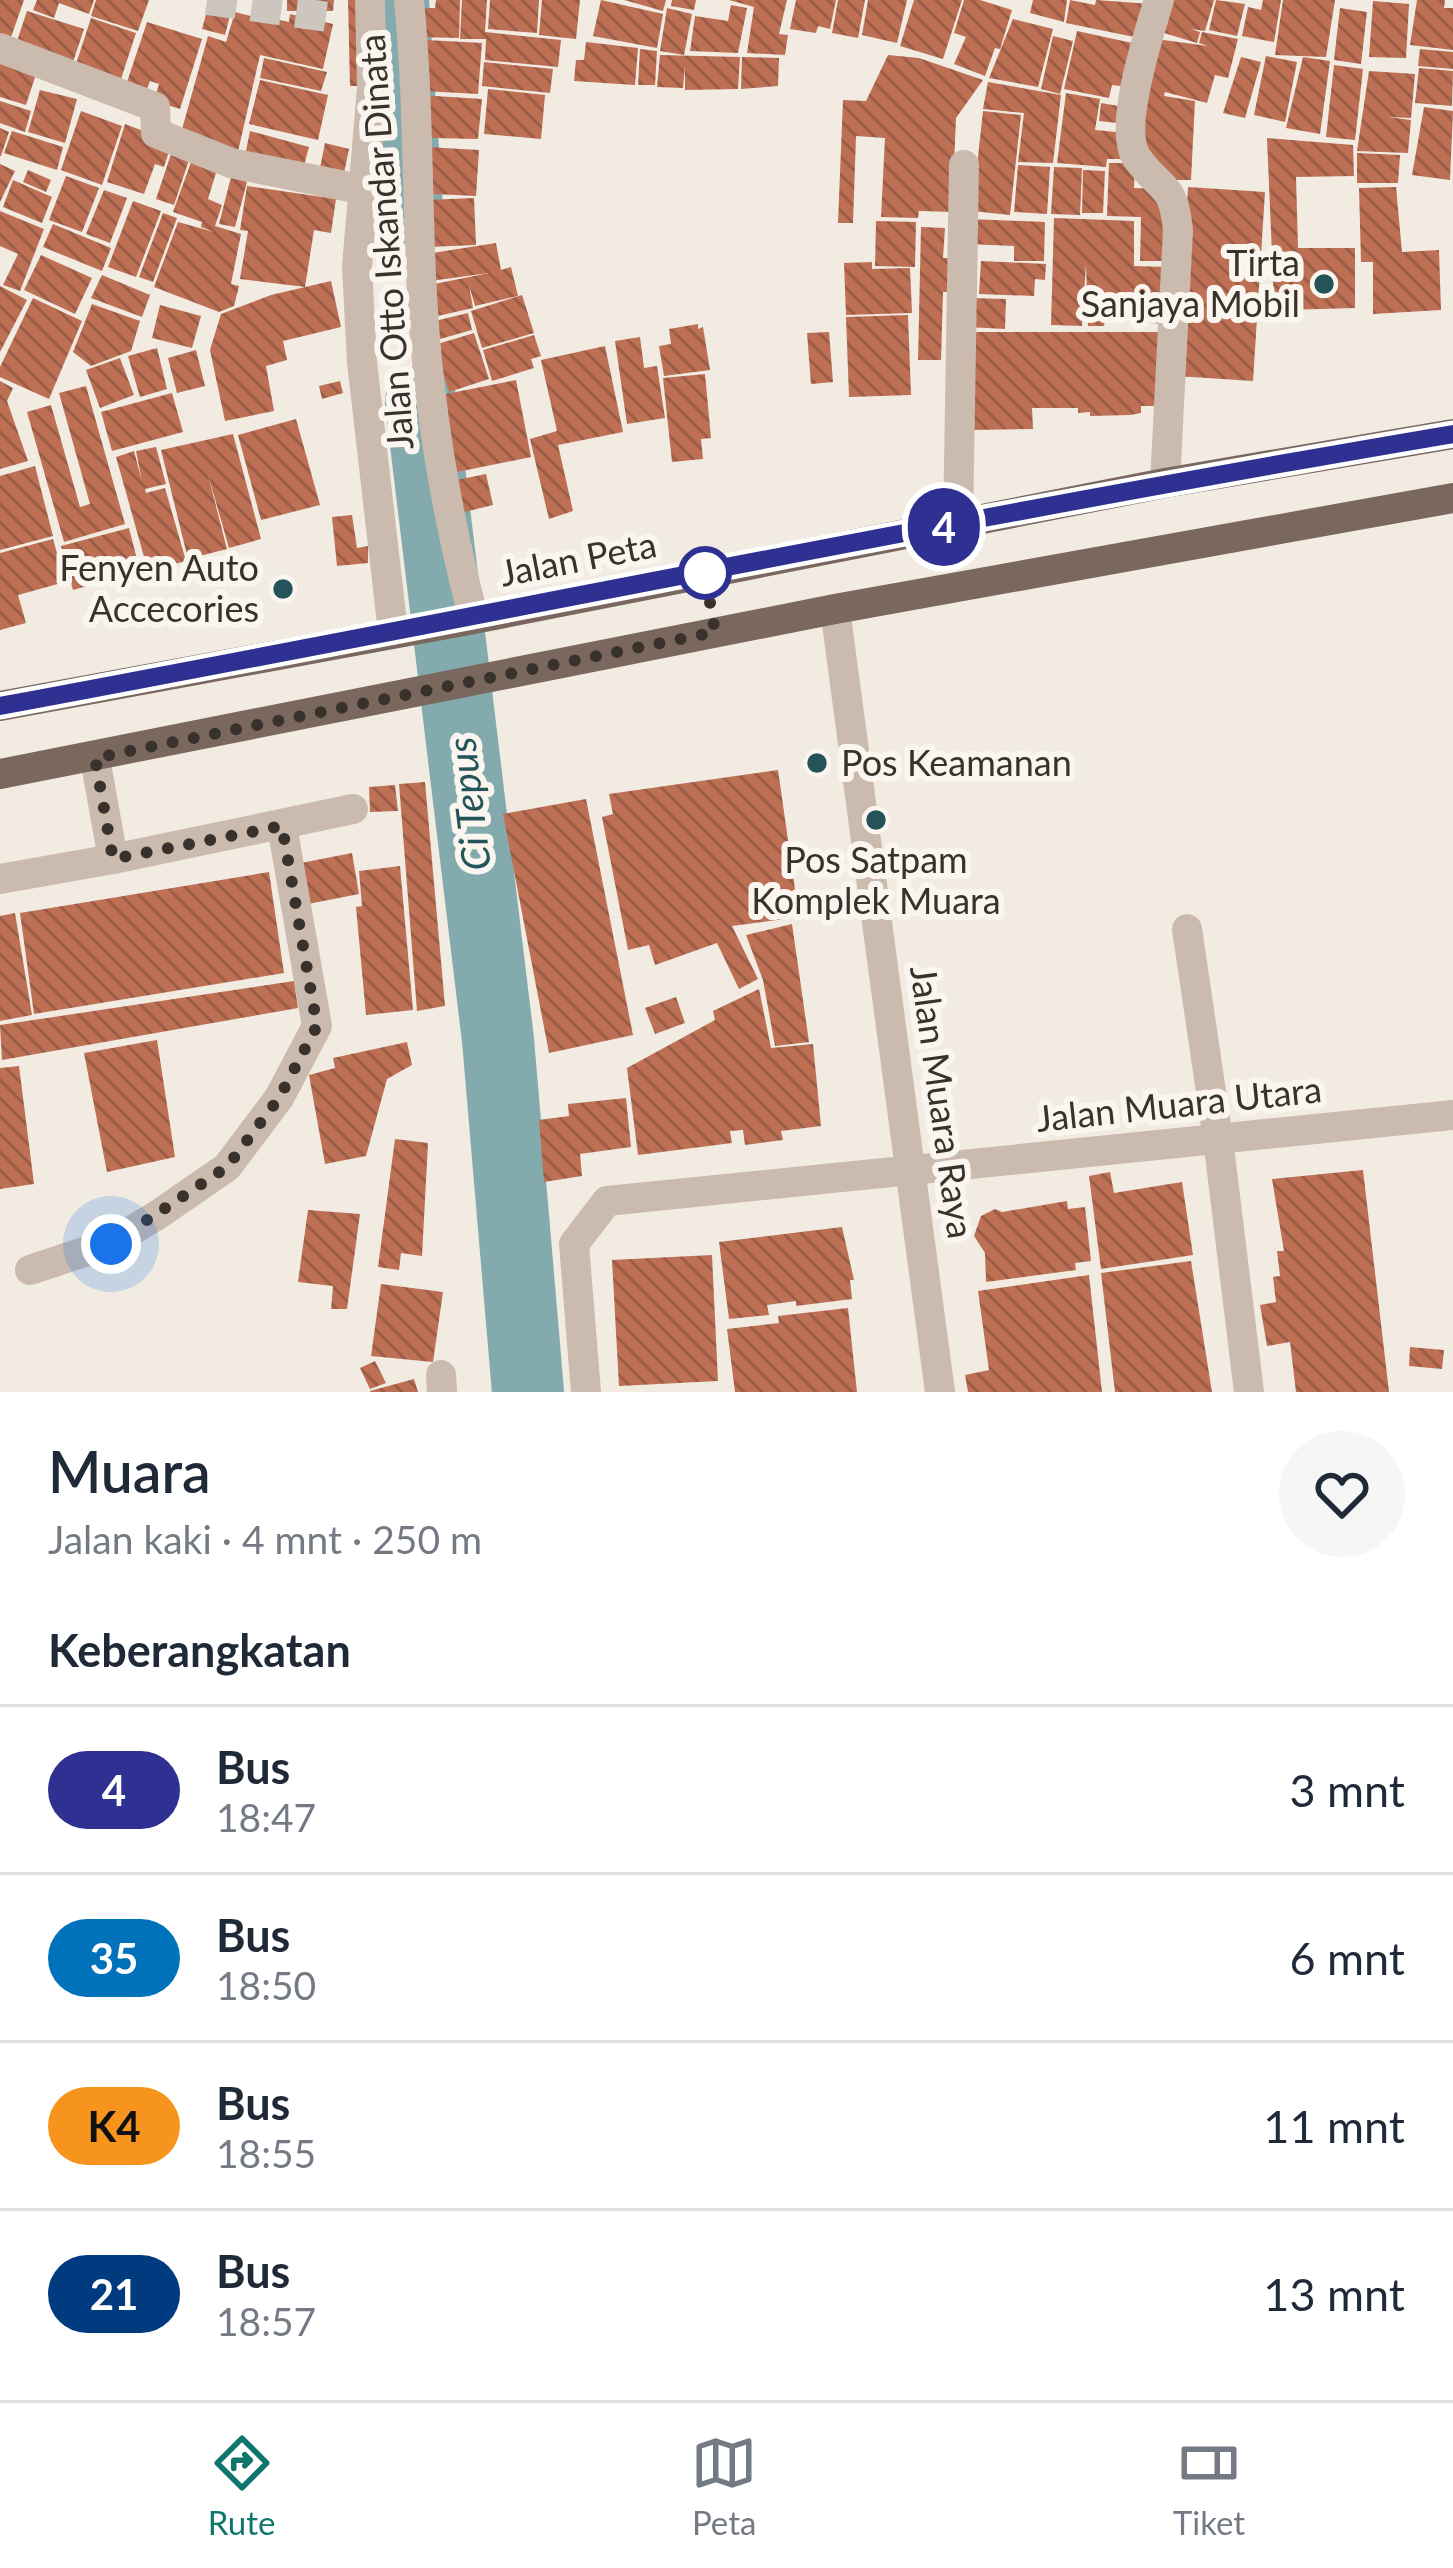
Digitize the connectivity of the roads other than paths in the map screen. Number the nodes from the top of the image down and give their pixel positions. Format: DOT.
graph roads {
  1 [pos="370,0"];
  2 [pos="410,0"];
  3 [pos="1160,0"];
  4 [pos="0,48"];
  5 [pos="964,165"];
  6 [pos="365,190"];
  7 [pos="1453,434"];
  8 [pos="1165,483"];
  9 [pos="1453,498"];
  10 [pos="958,524"];
  11 [pos="835,610"];
  12 [pos="468,619"];
  13 [pos="398,631"];
  14 [pos="0,706"];
  15 [pos="95,758"];
  16 [pos="0,774"];
  17 [pos="353,809"];
  18 [pos="282,826"];
  19 [pos="113,859"];
  20 [pos="0,879"];
  21 [pos="1187,929"];
  22 [pos="1453,1115"];
  23 [pos="1219,1139"];
  24 [pos="913,1170"];
  25 [pos="30,1270"];
  26 [pos="586,1392"];
  27 [pos="940,1392"];
  28 [pos="1249,1392"];
  1 -- 6 [label="street"];
  2 -- 12 [label="street, Jalan Otto Iskandar Dinata"];
  3 -- 8 [label="street"];
  4 -- 6 [label="street"];
  5 -- 10 [label="street"];
  6 -- 13 [label="street"];
  7 -- 8 [label="main road, Jalan Peta"];
  8 -- 10 [label="main road, Jalan Peta"];
  9 -- 11 [label="main road"];
  10 -- 12 [label="main road, Jalan Peta"];
  11 -- 15 [label="main road"];
  11 -- 24 [label="street, Jalan Muara Raya"];
  12 -- 13 [label="main road, Jalan Peta"];
  13 -- 14 [label="main road, Jalan Peta"];
  15 -- 16 [label="main road"];
  15 -- 19 [label="street"];
  17 -- 18 [label="street"];
  18 -- 19 [label="street"];
  18 -- 25 [label="street"];
  19 -- 20 [label="street"];
  21 -- 23 [label="street"];
  22 -- 23 [label="street, Jalan Muara Utara"];
  23 -- 24 [label="street, Jalan Muara Utara"];
  23 -- 28 [label="street"];
  24 -- 26 [label="street, Jalan Muara Utara"];
  24 -- 27 [label="street, Jalan Muara Raya"];
}
